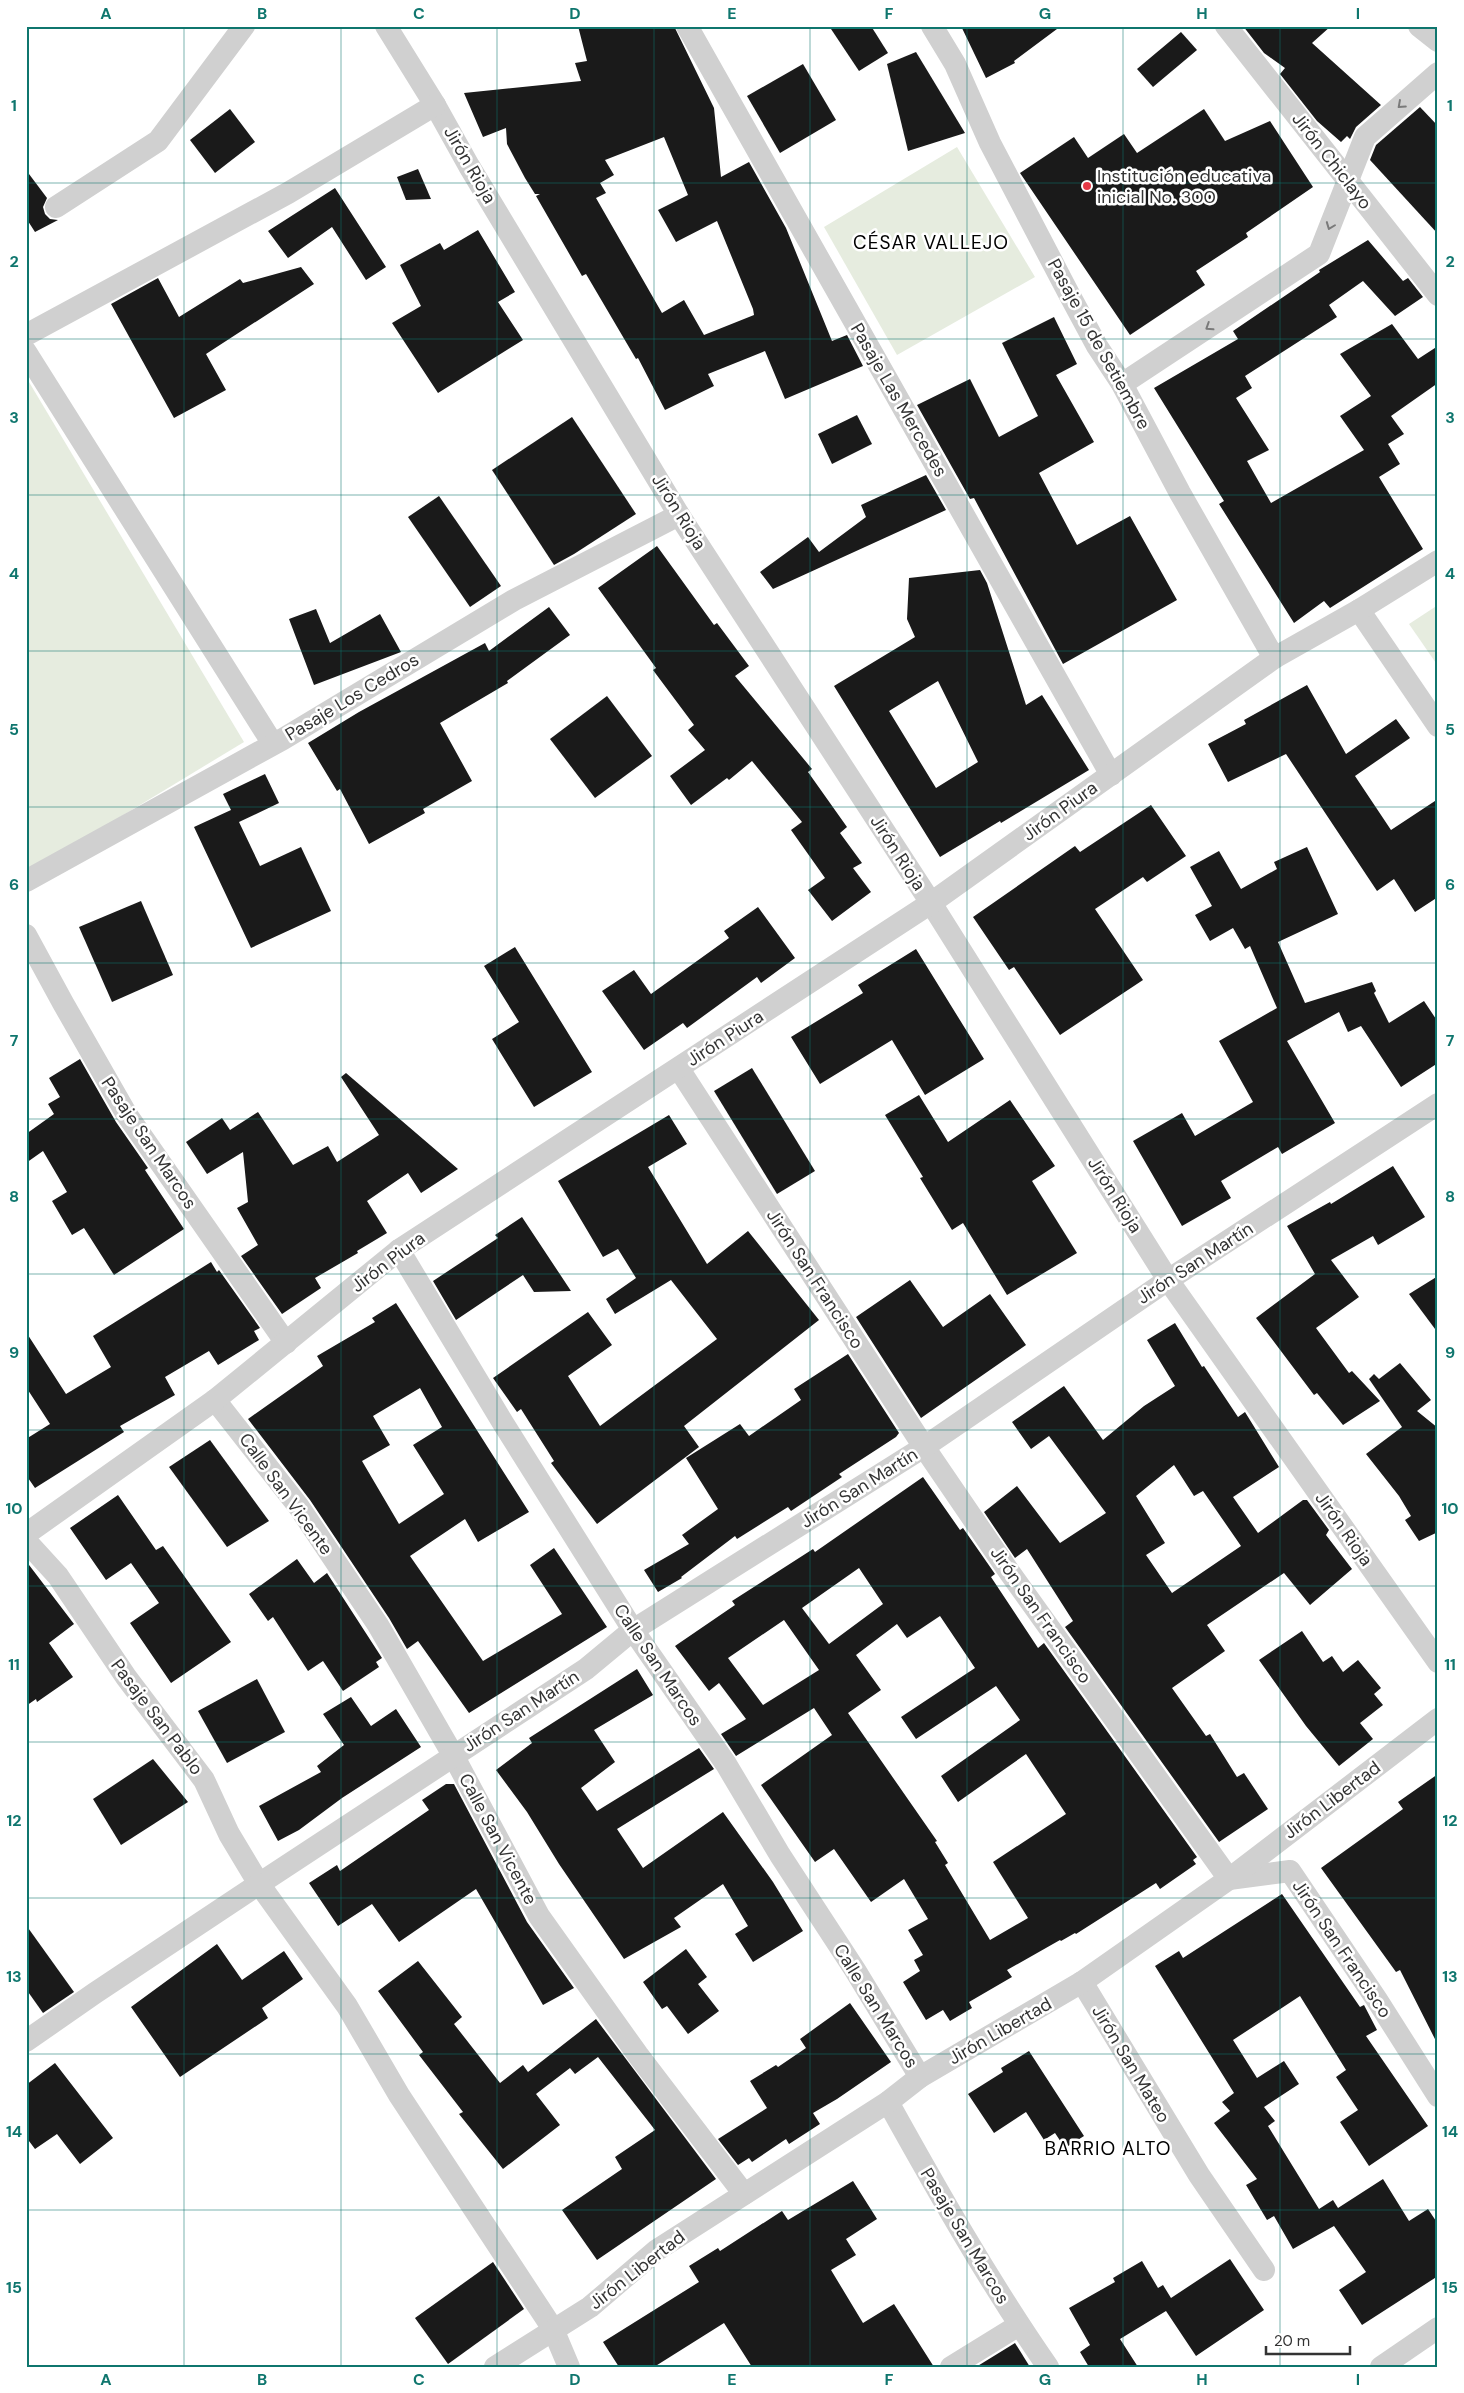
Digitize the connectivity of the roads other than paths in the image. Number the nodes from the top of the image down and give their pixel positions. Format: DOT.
graph roads {
  1 [pos="244,26"];
  2 [pos="386,26"];
  3 [pos="687,26"];
  4 [pos="932,26"];
  5 [pos="1226,26"];
  6 [pos="1419,26"];
  7 [pos="1438,41"];
  8 [pos="1438,73"];
  9 [pos="435,104"];
  10 [pos="1347,180"];
  11 [pos="56,206"];
  12 [pos="1438,295"];
  13 [pos="26,335"];
  14 [pos="26,352"];
  15 [pos="1122,384"];
  16 [pos="679,515"];
  17 [pos="1438,561"];
  18 [pos="1360,610"];
  19 [pos="1274,658"];
  20 [pos="1438,726"];
  21 [pos="273,744"];
  22 [pos="1111,774"];
  23 [pos="26,881"];
  24 [pos="931,903"];
  25 [pos="26,935"];
  26 [pos="679,1069"];
  27 [pos="1438,1104"];
  28 [pos="400,1250"];
  29 [pos="1168,1280"];
  30 [pos="286,1343"];
  31 [pos="216,1400"];
  32 [pos="924,1447"];
  33 [pos="26,1534"];
  34 [pos="26,1542"];
  35 [pos="633,1630"];
  36 [pos="1438,1662"];
  37 [pos="1438,1719"];
  38 [pos="453,1755"];
  39 [pos="1229,1879"];
  40 [pos="259,1884"];
  41 [pos="1082,1982"];
  42 [pos="28,2036"];
  43 [pos="920,2077"];
  44 [pos="1438,2096"];
  45 [pos="888,2102"];
  46 [pos="744,2194"];
  47 [pos="1264,2270"];
  48 [pos="1019,2326"];
  49 [pos="1438,2328"];
  50 [pos="553,2329"];
  51 [pos="495,2367"];
  52 [pos="569,2367"];
  53 [pos="951,2367"];
  54 [pos="1048,2367"];
  55 [pos="1381,2367"];
  1 -- 11 [label="street"];
  2 -- 9 [label="street, Jirón Rioja"];
  3 -- 22 [label="street, Pasaje Las Mercedes"];
  4 -- 15 [label="street, Pasaje 15 de Setiembre"];
  5 -- 10 [label="street, Jirón Chiclayo"];
  6 -- 7 [label="street"];
  8 -- 10 [label="street, one-way"];
  9 -- 13 [label="street"];
  9 -- 16 [label="street, Jirón Rioja"];
  10 -- 12 [label="street, Jirón Chiclayo"];
  10 -- 15 [label="street, one-way"];
  14 -- 21 [label="street"];
  15 -- 19 [label="street, Pasaje 15 de Setiembre"];
  16 -- 21 [label="street, Pasaje Los Cedros"];
  16 -- 24 [label="street, Jirón Rioja"];
  17 -- 18 [label="street, Jirón Piura"];
  18 -- 19 [label="street, Jirón Piura"];
  18 -- 20 [label="street"];
  19 -- 22 [label="street, Jirón Piura"];
  21 -- 23 [label="street, Pasaje Los Cedros"];
  22 -- 24 [label="street, Jirón Piura"];
  24 -- 26 [label="street, Jirón Piura"];
  24 -- 29 [label="street, Jirón Rioja"];
  25 -- 30 [label="street, Pasaje San Marcos"];
  26 -- 28 [label="street, Jirón Piura"];
  26 -- 32 [label="street, Jirón San Francisco"];
  27 -- 29 [label="street, Jirón San Martín"];
  28 -- 30 [label="street, Jirón Piura"];
  28 -- 35 [label="street, Calle San Marcos"];
  29 -- 32 [label="street, Jirón San Martín"];
  29 -- 36 [label="street, Jirón Rioja"];
  30 -- 31 [label="street, Jirón Piura"];
  31 -- 33 [label="street, Jirón Piura"];
  31 -- 38 [label="street, Calle San Vicente"];
  32 -- 35 [label="street, Jirón San Martín"];
  32 -- 39 [label="street, Jirón San Francisco"];
  34 -- 40 [label="street, Pasaje San Pablo"];
  35 -- 38 [label="street, Jirón San Martín"];
  35 -- 43 [label="street, Calle San Marcos"];
  37 -- 39 [label="street, Jirón Libertad"];
  38 -- 40 [label="street, Jirón San Martín"];
  38 -- 46 [label="street, Calle San Vicente"];
  39 -- 41 [label="street, Jirón Libertad"];
  39 -- 44 [label="street, Jirón San Francisco"];
  40 -- 42 [label="street"];
  40 -- 50 [label="street, Pasaje San Pablo"];
  41 -- 43 [label="street, Jirón Libertad"];
  41 -- 47 [label="street, Jirón San Mateo"];
  43 -- 45 [label="street, Jirón Libertad"];
  45 -- 46 [label="street, Jirón Libertad"];
  45 -- 48 [label="street, Pasaje San Marcos"];
  46 -- 50 [label="street, Jirón Libertad"];
  48 -- 53 [label="street"];
  48 -- 54 [label="street, Pasaje San Marcos"];
  49 -- 55 [label="street"];
  50 -- 51 [label="street, Jirón Libertad"];
  50 -- 52 [label="street"];
}
